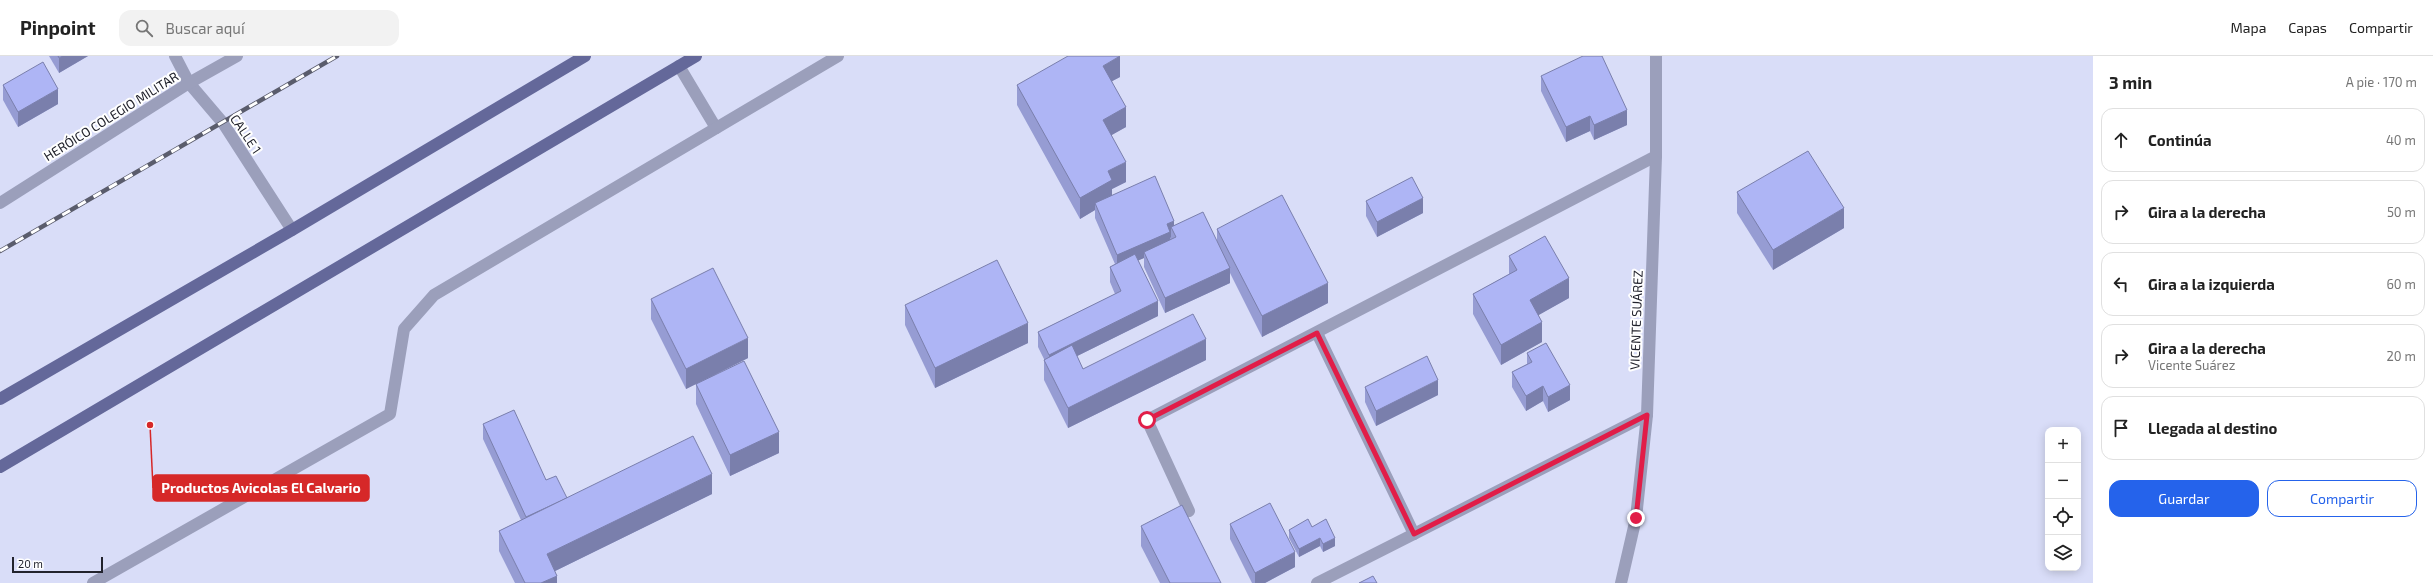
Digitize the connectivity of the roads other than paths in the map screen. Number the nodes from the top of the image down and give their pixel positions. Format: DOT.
graph roads {
  1 [pos="176,56"];
  2 [pos="238,56"];
  3 [pos="585,56"];
  4 [pos="696,56"];
  5 [pos="838,56"];
  6 [pos="1659,58"];
  7 [pos="679,66"];
  8 [pos="189,83"];
  9 [pos="716,128"];
  10 [pos="1656,156"];
  11 [pos="0,203"];
  12 [pos="292,230"];
  13 [pos="1317,333"];
  14 [pos="0,399"];
  15 [pos="1647,415"];
  16 [pos="0,467"];
  17 [pos="1189,511"];
  18 [pos="1414,534"];
  19 [pos="93,583"];
  20 [pos="1317,583"];
  21 [pos="1621,583"];
  1 -- 8 [label="street, CALLE 1"];
  2 -- 8 [label="street, HERÓICO COLEGIO MILITAR"];
  3 -- 12 [label="main road"];
  4 -- 7 [label="main road"];
  5 -- 9 [label="street"];
  6 -- 10 [label="street, VICENTE SUÁREZ"];
  7 -- 9 [label="street"];
  7 -- 16 [label="main road"];
  8 -- 11 [label="street, HERÓICO COLEGIO MILITAR"];
  8 -- 12 [label="street, CALLE 1"];
  9 -- 19 [label="street"];
  10 -- 13 [label="street"];
  10 -- 15 [label="street, VICENTE SUÁREZ"];
  12 -- 14 [label="main road"];
  13 -- 17 [label="street"];
  13 -- 18 [label="street"];
  15 -- 18 [label="street"];
  15 -- 21 [label="street, VICENTE SUÁREZ"];
  18 -- 20 [label="street"];
}
